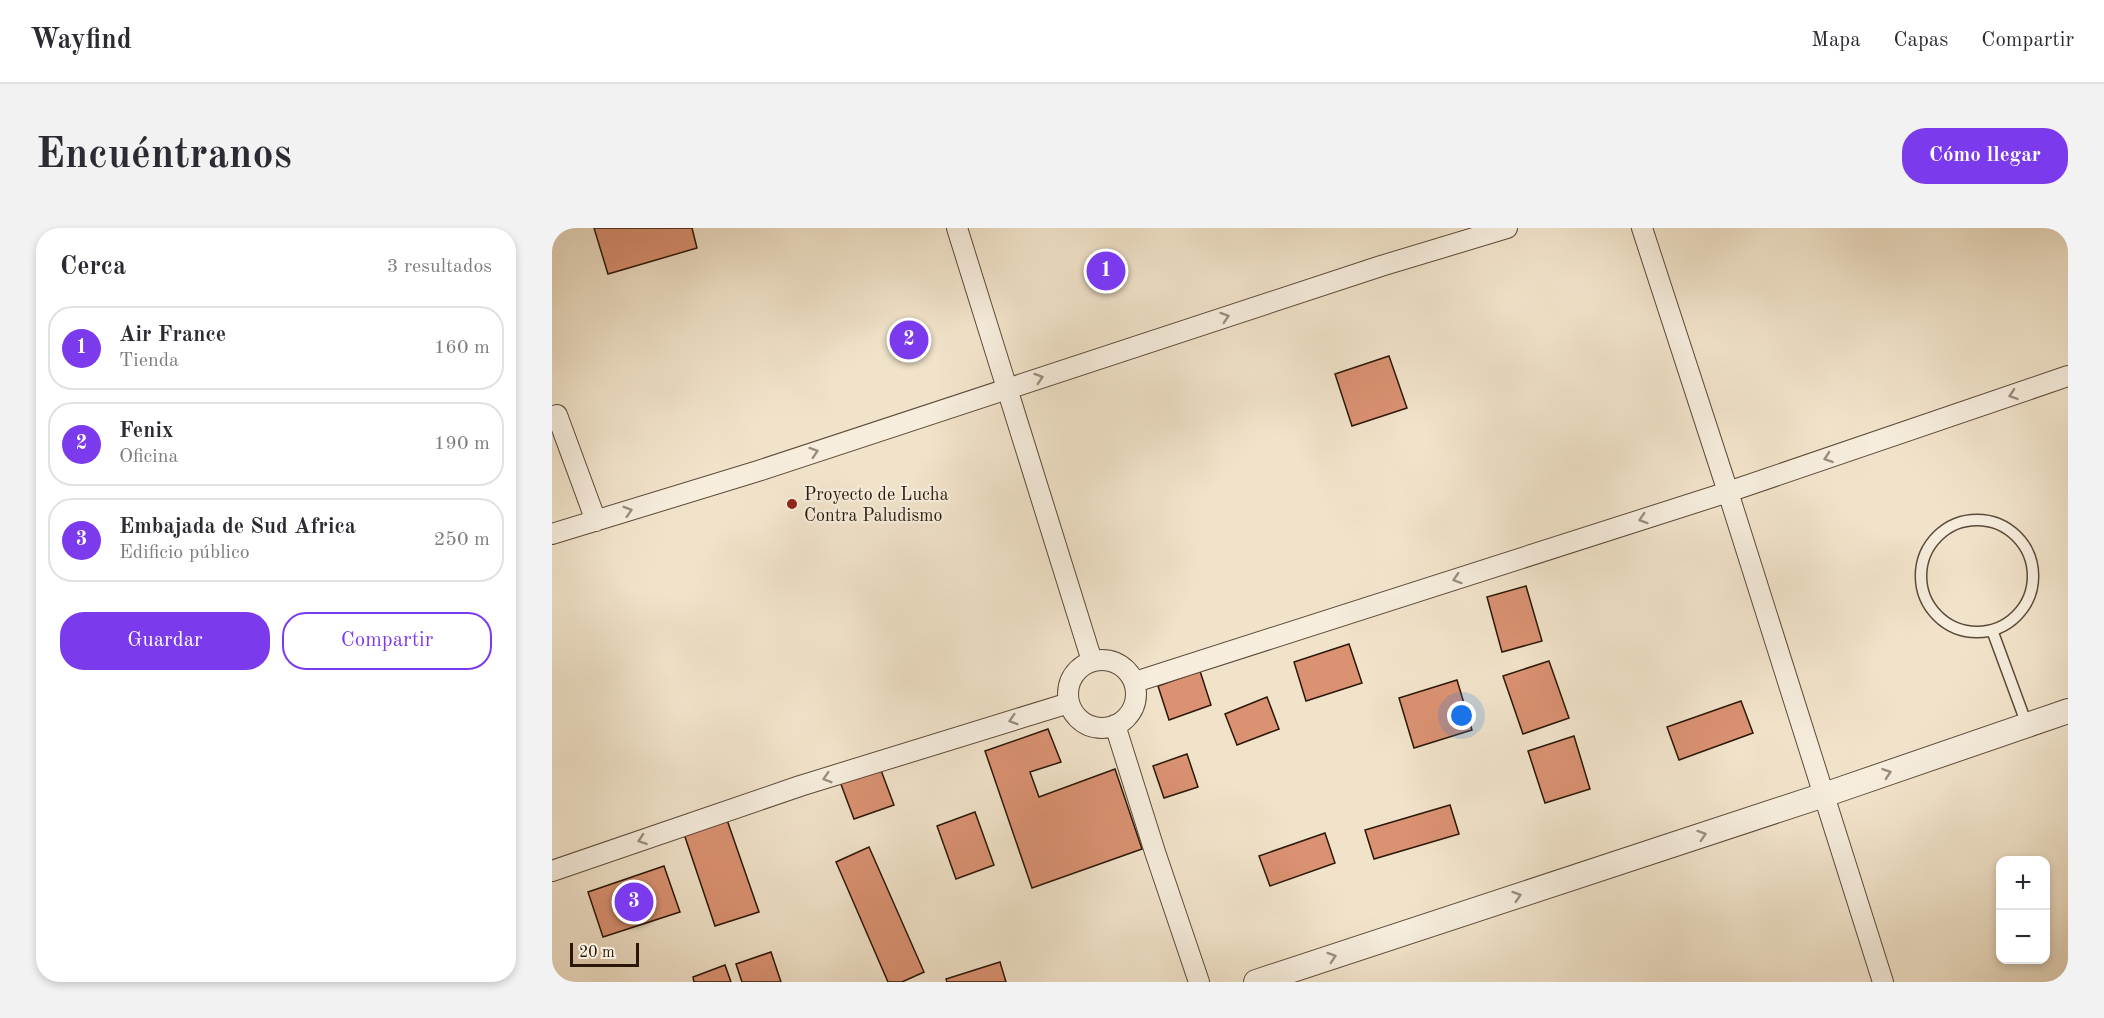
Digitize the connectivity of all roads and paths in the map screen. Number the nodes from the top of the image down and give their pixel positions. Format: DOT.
graph roads {
  1 [pos="957,228"];
  2 [pos="1507,228"];
  3 [pos="1642,228"];
  4 [pos="2068,376"];
  5 [pos="1006,389"];
  6 [pos="557,415"];
  7 [pos="1728,492"];
  8 [pos="596,521"];
  9 [pos="552,534"];
  10 [pos="1992,630"];
  11 [pos="1092,661"];
  12 [pos="1134,682"];
  13 [pos="1069,703"];
  14 [pos="2068,711"];
  15 [pos="1115,725"];
  16 [pos="2026,725"];
  17 [pos="1824,795"];
  18 [pos="552,871"];
  19 [pos="1199,982"];
  20 [pos="1256,982"];
  21 [pos="1883,982"];
  1 -- 5 [label="street"];
  5 -- 2 [label="street, one-way"];
  3 -- 7 [label="street"];
  4 -- 7 [label="street, one-way"];
  8 -- 5 [label="street, one-way"];
  5 -- 11 [label="street"];
  6 -- 8 [label="street"];
  7 -- 12 [label="street, one-way"];
  7 -- 17 [label="street"];
  8 -- 9 [label="street"];
  10 -- 10 [label="lane"];
  10 -- 16 [label="lane"];
  11 -- 12 [label="street"];
  11 -- 13 [label="street"];
  12 -- 15 [label="street"];
  13 -- 15 [label="street"];
  13 -- 18 [label="street, one-way"];
  14 -- 16 [label="street"];
  15 -- 19 [label="street"];
  17 -- 16 [label="street, one-way"];
  20 -- 17 [label="street, one-way"];
  17 -- 21 [label="street"];
}
